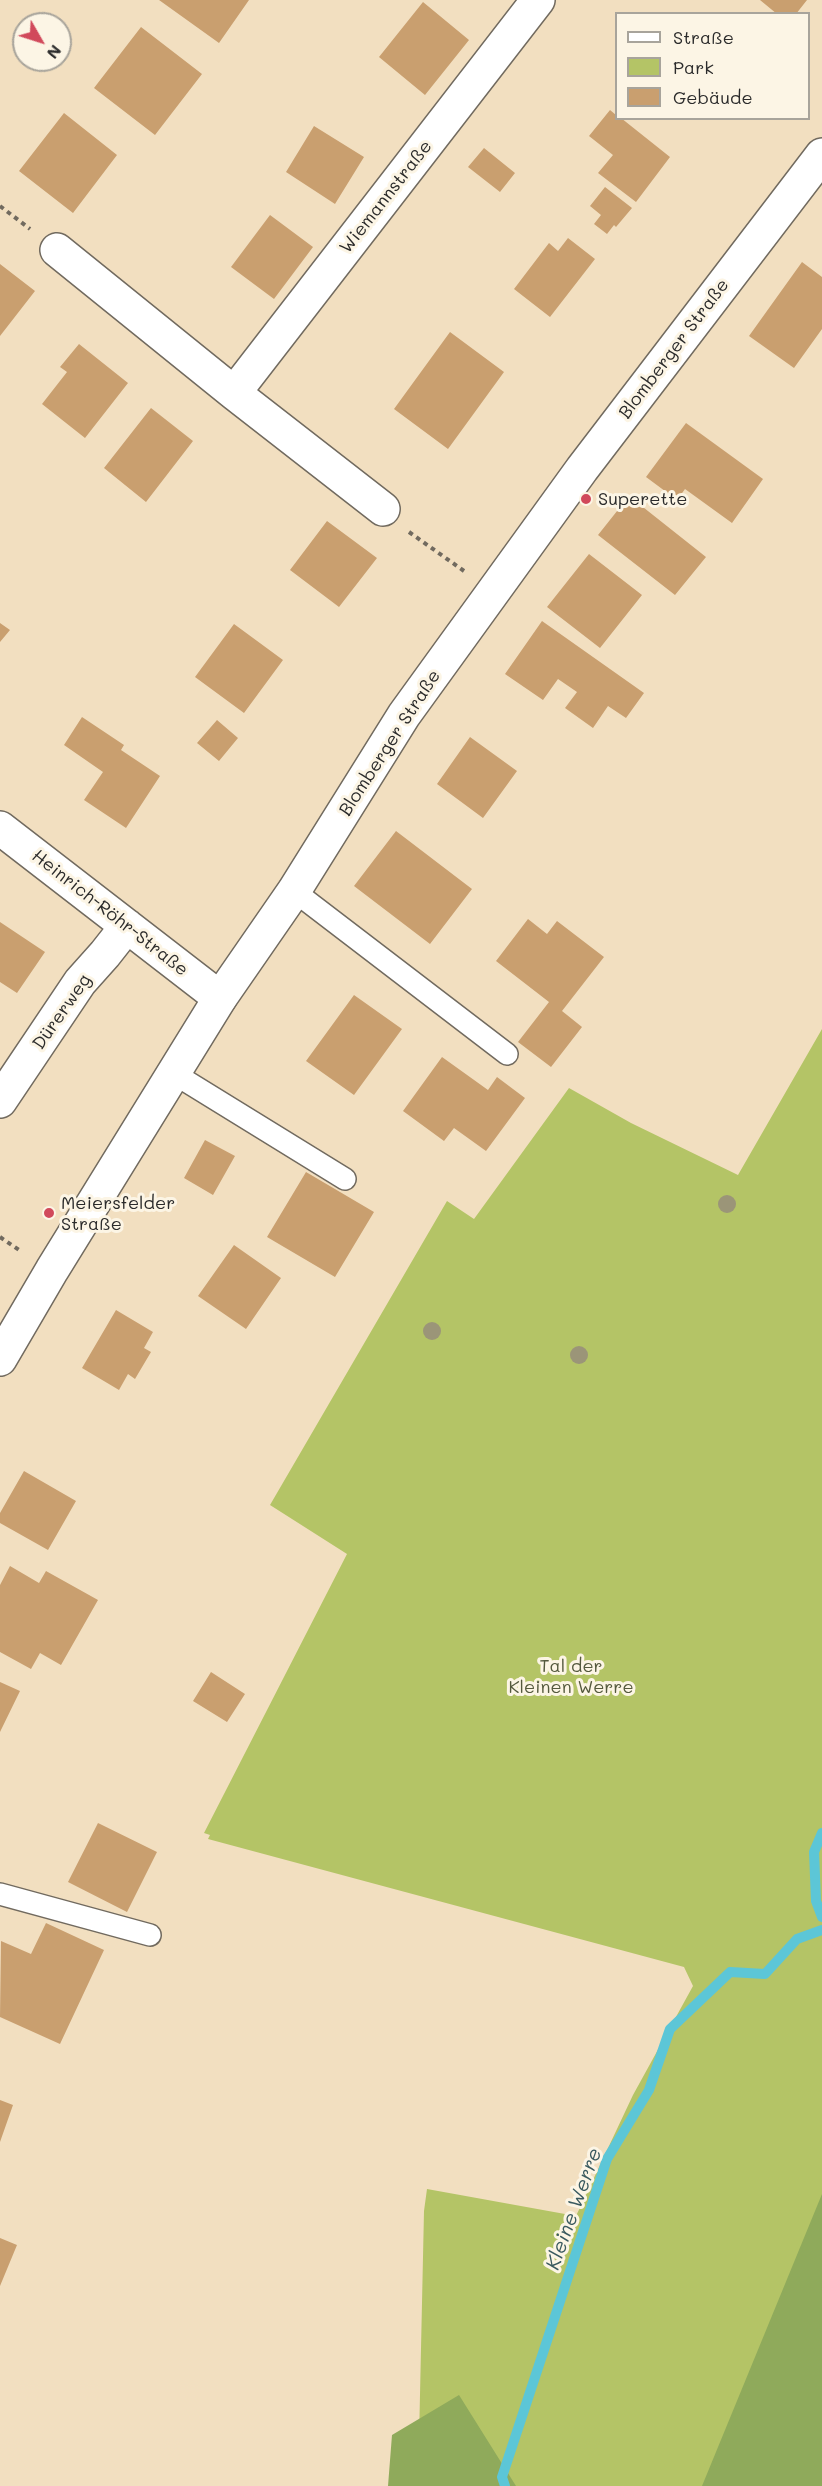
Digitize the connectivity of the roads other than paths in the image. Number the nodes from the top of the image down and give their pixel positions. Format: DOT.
graph roads {
  1 [pos="538,0"];
  2 [pos="822,155"];
  3 [pos="57,250"];
  4 [pos="234,393"];
  5 [pos="383,509"];
  6 [pos="0,828"];
  7 [pos="294,891"];
  8 [pos="127,926"];
  9 [pos="220,998"];
  10 [pos="507,1054"];
  11 [pos="173,1073"];
  12 [pos="0,1101"];
  13 [pos="345,1179"];
  14 [pos="0,1359"];
  15 [pos="0,1894"];
  16 [pos="150,1935"];
  1 -- 4 [label="street, Wiemannstraße"];
  2 -- 7 [label="street, Blomberger Straße"];
  3 -- 4 [label="street"];
  4 -- 5 [label="street"];
  6 -- 8 [label="street, Heinrich-Röhr-Straße"];
  7 -- 9 [label="street, Blomberger Straße"];
  7 -- 10 [label="lane"];
  8 -- 9 [label="street, Heinrich-Röhr-Straße"];
  8 -- 12 [label="street, Dürerweg"];
  9 -- 11 [label="street, Blomberger Straße"];
  11 -- 13 [label="lane"];
  11 -- 14 [label="street, Blomberger Straße"];
  15 -- 16 [label="lane"];
}
